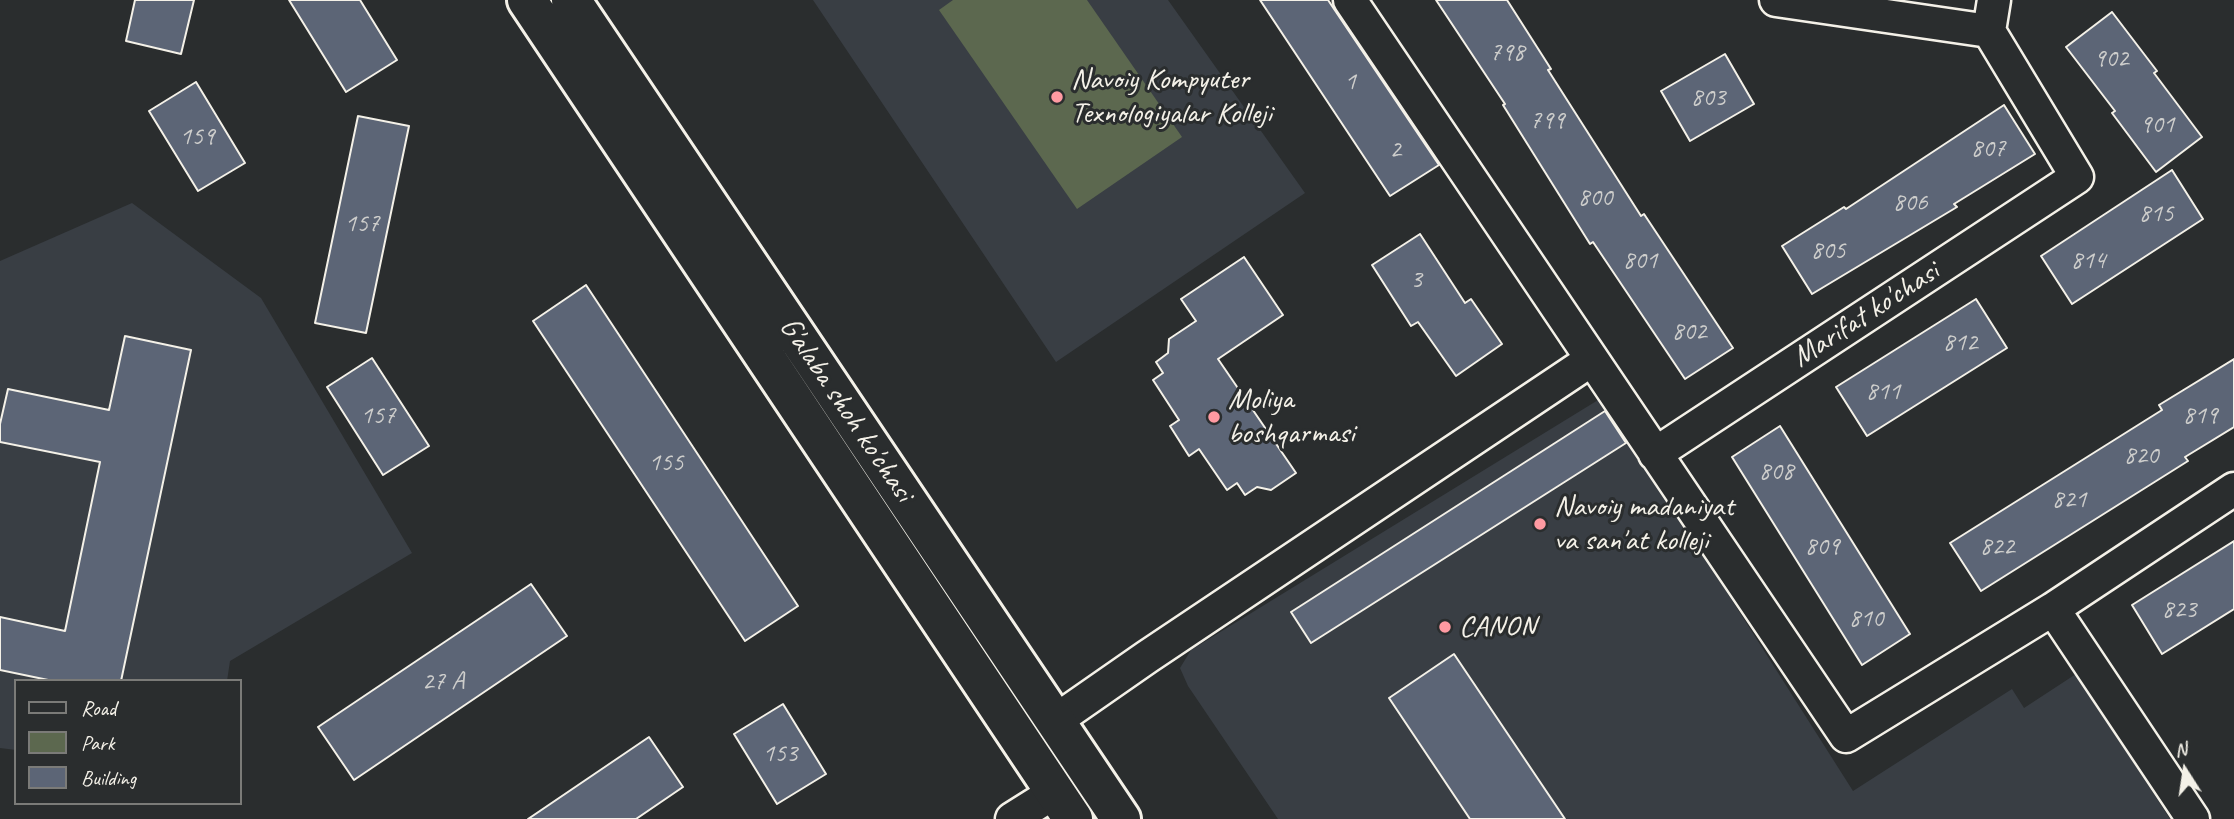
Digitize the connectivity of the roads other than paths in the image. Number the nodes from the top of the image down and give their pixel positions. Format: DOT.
graph roads {
  1 [pos="527,0"];
  2 [pos="571,0"];
  3 [pos="1350,0"];
  4 [pos="1776,0"];
  5 [pos="1994,0"];
  6 [pos="1989,32"];
  7 [pos="1591,360"];
  8 [pos="1655,454"];
  9 [pos="2234,489"];
  10 [pos="2053,609"];
  11 [pos="1055,721"];
  12 [pos="1064,806"];
  13 [pos="1012,819"];
  14 [pos="1121,819"];
  15 [pos="2193,819"];
  1 -- 12 [label="main road, G'alaba shoh ko'chasi"];
  2 -- 11 [label="main road, G'alaba shoh ko'chasi"];
  3 -- 7 [label="street"];
  4 -- 6 [label="street"];
  5 -- 6 [label="street"];
  6 -- 8 [label="street, Marifat ko'chasi"];
  7 -- 8 [label="street"];
  7 -- 11 [label="street"];
  8 -- 10 [label="street"];
  9 -- 10 [label="street"];
  10 -- 15 [label="street"];
  11 -- 14 [label="main road, G'alaba shoh ko'chasi"];
  12 -- 13 [label="street"];
}
